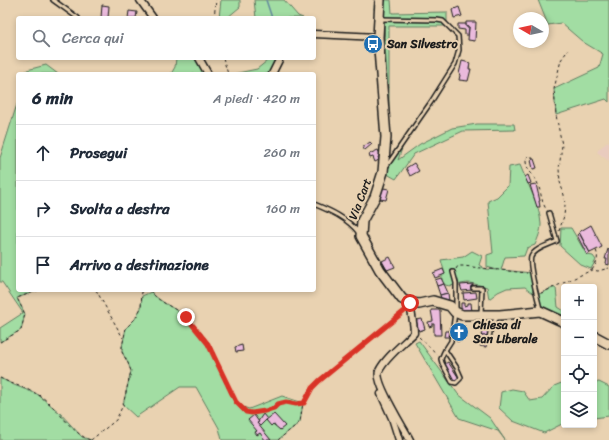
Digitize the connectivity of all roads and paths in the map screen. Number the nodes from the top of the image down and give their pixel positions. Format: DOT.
graph roads {
  1 [pos="53,0"];
  2 [pos="140,0"];
  3 [pos="216,0"];
  4 [pos="380,0"];
  5 [pos="75,16"];
  6 [pos="152,16"];
  7 [pos="214,16"];
  8 [pos="379,19"];
  9 [pos="316,34"];
  10 [pos="378,37"];
  11 [pos="568,50"];
  12 [pos="199,60"];
  13 [pos="224,60"];
  14 [pos="279,60"];
  15 [pos="207,72"];
  16 [pos="227,72"];
  17 [pos="273,72"];
  18 [pos="533,159"];
  19 [pos="383,172"];
  20 [pos="316,205"];
  21 [pos="549,213"];
  22 [pos="361,236"];
  23 [pos="557,242"];
  24 [pos="596,250"];
  25 [pos="609,268"];
  26 [pos="592,270"];
  27 [pos="454,272"];
  28 [pos="532,272"];
  29 [pos="473,288"];
  30 [pos="34,292"];
  31 [pos="97,292"];
  32 [pos="142,292"];
  33 [pos="152,292"];
  34 [pos="537,295"];
  35 [pos="410,303"];
  36 [pos="540,311"];
  37 [pos="456,312"];
  38 [pos="481,315"];
  39 [pos="499,315"];
  40 [pos="561,321"];
  41 [pos="414,333"];
  42 [pos="124,338"];
  43 [pos="489,338"];
  44 [pos="597,338"];
  45 [pos="451,341"];
  46 [pos="0,342"];
  47 [pos="462,342"];
  48 [pos="609,344"];
  49 [pos="445,350"];
  50 [pos="441,358"];
  51 [pos="378,373"];
  52 [pos="0,378"];
  53 [pos="304,403"];
  54 [pos="91,440"];
  55 [pos="278,440"];
  56 [pos="399,440"];
  57 [pos="410,440"];
  1 -- 5 [label="lane"];
  2 -- 6 [label="street"];
  3 -- 7 [label="path"];
  4 -- 8 [label="street, Via Cart"];
  8 -- 10 [label="street, Via Cart"];
  8 -- 19 [label="lane"];
  9 -- 10 [label="street"];
  10 -- 19 [label="street, Via Cart"];
  11 -- 23 [label="path"];
  12 -- 15 [label="street"];
  13 -- 16 [label="path"];
  14 -- 17 [label="street"];
  18 -- 21 [label="path"];
  19 -- 22 [label="street, Via Cart"];
  20 -- 22 [label="lane"];
  21 -- 23 [label="lane"];
  22 -- 35 [label="street, Via Cart"];
  23 -- 28 [label="lane"];
  24 -- 26 [label="path"];
  25 -- 26 [label="path"];
  26 -- 34 [label="path"];
  27 -- 28 [label="path"];
  27 -- 37 [label="lane"];
  28 -- 34 [label="lane"];
  29 -- 38 [label="lane"];
  30 -- 46 [label="path"];
  31 -- 42 [label="path"];
  32 -- 42 [label="path"];
  33 -- 53 [label="path"];
  34 -- 36 [label="lane"];
  35 -- 37 [label="street"];
  35 -- 41 [label="street"];
  35 -- 53 [label="path"];
  36 -- 39 [label="street"];
  36 -- 40 [label="street"];
  37 -- 38 [label="street"];
  37 -- 45 [label="lane"];
  38 -- 39 [label="street"];
  39 -- 43 [label="lane"];
  41 -- 50 [label="path"];
  41 -- 51 [label="street"];
  42 -- 54 [label="path"];
  44 -- 48 [label="street"];
  45 -- 47 [label="path"];
  45 -- 49 [label="lane"];
  49 -- 50 [label="lane"];
  49 -- 50 [label="lane"];
  51 -- 56 [label="street"];
  51 -- 57 [label="street"];
  52 -- 54 [label="path"];
  53 -- 55 [label="path"];
}
